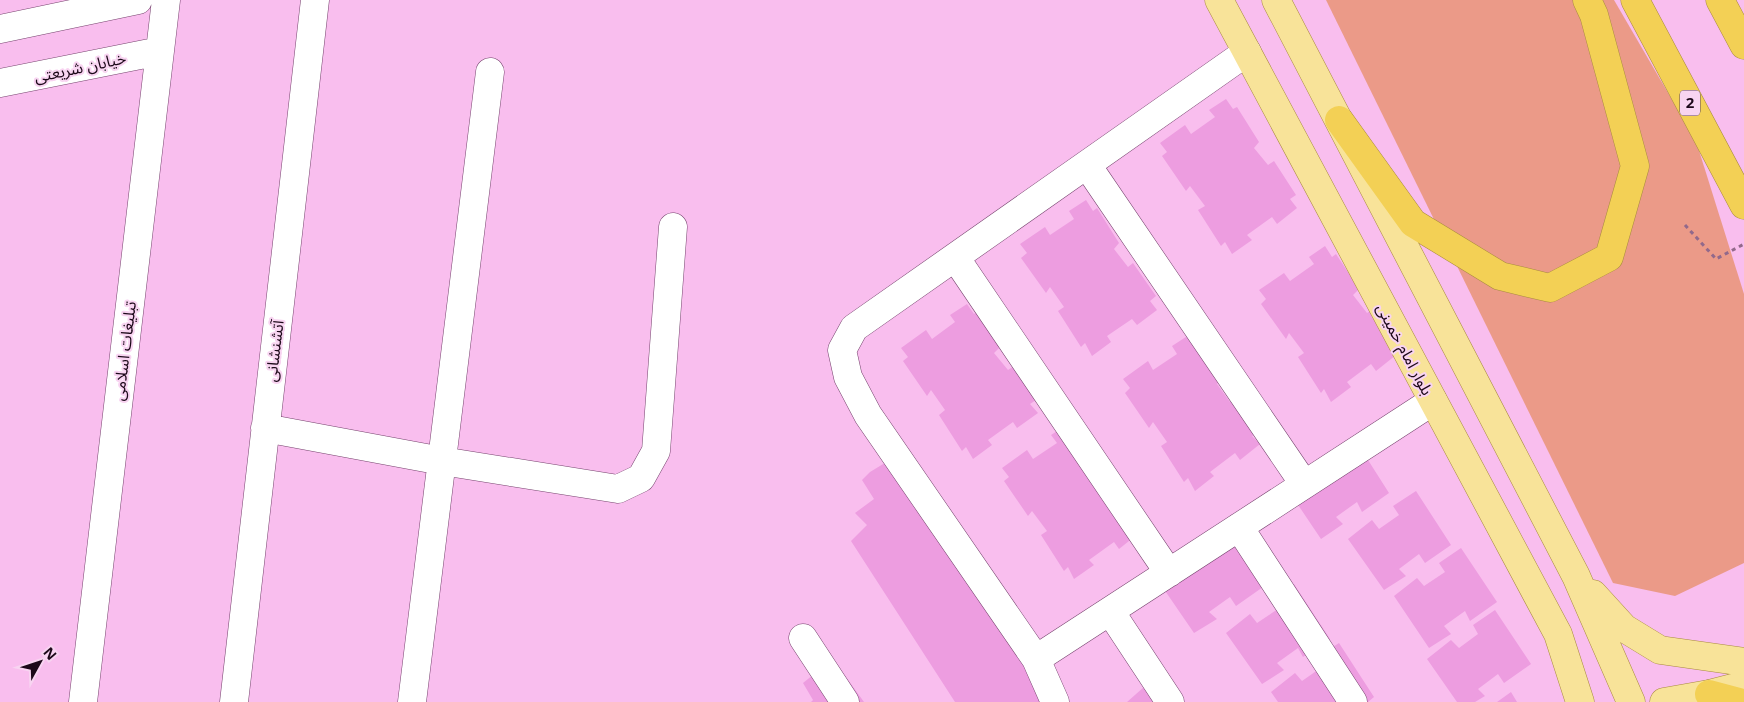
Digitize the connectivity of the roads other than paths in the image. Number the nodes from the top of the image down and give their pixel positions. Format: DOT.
graph roads {
  1 [pos="138,0"];
  2 [pos="166,0"];
  3 [pos="315,0"];
  4 [pos="1219,0"];
  5 [pos="1276,0"];
  6 [pos="1588,0"];
  7 [pos="1635,0"];
  8 [pos="1720,0"];
  9 [pos="0,29"];
  10 [pos="1744,44"];
  11 [pos="160,51"];
  12 [pos="1247,52"];
  13 [pos="490,72"];
  14 [pos="0,84"];
  15 [pos="1339,120"];
  16 [pos="1087,165"];
  17 [pos="1744,206"];
  18 [pos="673,227"];
  19 [pos="955,257"];
  20 [pos="1433,401"];
  21 [pos="265,428"];
  22 [pos="442,461"];
  23 [pos="1304,484"];
  24 [pos="1239,527"];
  25 [pos="1169,573"];
  26 [pos="1576,576"];
  27 [pos="1110,610"];
  28 [pos="803,638"];
  29 [pos="1036,659"];
  30 [pos="1744,662"];
  31 [pos="1744,685"];
  32 [pos="1709,694"];
  33 [pos="91,700"];
  34 [pos="234,702"];
  35 [pos="412,702"];
  36 [pos="845,702"];
  37 [pos="1055,702"];
  38 [pos="1170,702"];
  39 [pos="1353,702"];
  40 [pos="1580,702"];
  41 [pos="1631,702"];
  42 [pos="1664,702"];
  43 [pos="1739,702"];
  1 -- 9 [label="street"];
  2 -- 11 [label="street, تبلیغات اسلامی"];
  3 -- 21 [label="street, آتشنشانی"];
  4 -- 12 [label="main road, بلوار امام خمینی"];
  5 -- 15 [label="main road"];
  6 -- 15 [label="highway"];
  7 -- 17 [label="highway, 2"];
  8 -- 10 [label="highway"];
  11 -- 14 [label="street, خیابان شریعتی"];
  11 -- 33 [label="street, تبلیغات اسلامی"];
  12 -- 16 [label="street"];
  12 -- 20 [label="main road, بلوار امام خمینی"];
  13 -- 22 [label="street"];
  15 -- 26 [label="main road"];
  16 -- 19 [label="street"];
  16 -- 23 [label="street"];
  18 -- 22 [label="street"];
  19 -- 25 [label="street"];
  19 -- 29 [label="street"];
  20 -- 23 [label="street"];
  20 -- 40 [label="main road, بلوار امام خمینی"];
  21 -- 22 [label="street"];
  21 -- 34 [label="street, آتشنشانی"];
  22 -- 35 [label="street"];
  23 -- 24 [label="street"];
  24 -- 25 [label="street"];
  24 -- 39 [label="street"];
  25 -- 27 [label="street"];
  26 -- 30 [label="main road"];
  26 -- 41 [label="main road"];
  27 -- 29 [label="street"];
  27 -- 38 [label="street"];
  28 -- 36 [label="street"];
  29 -- 37 [label="street"];
  31 -- 32 [label="main road"];
  32 -- 42 [label="main road"];
  32 -- 43 [label="highway"];
}
